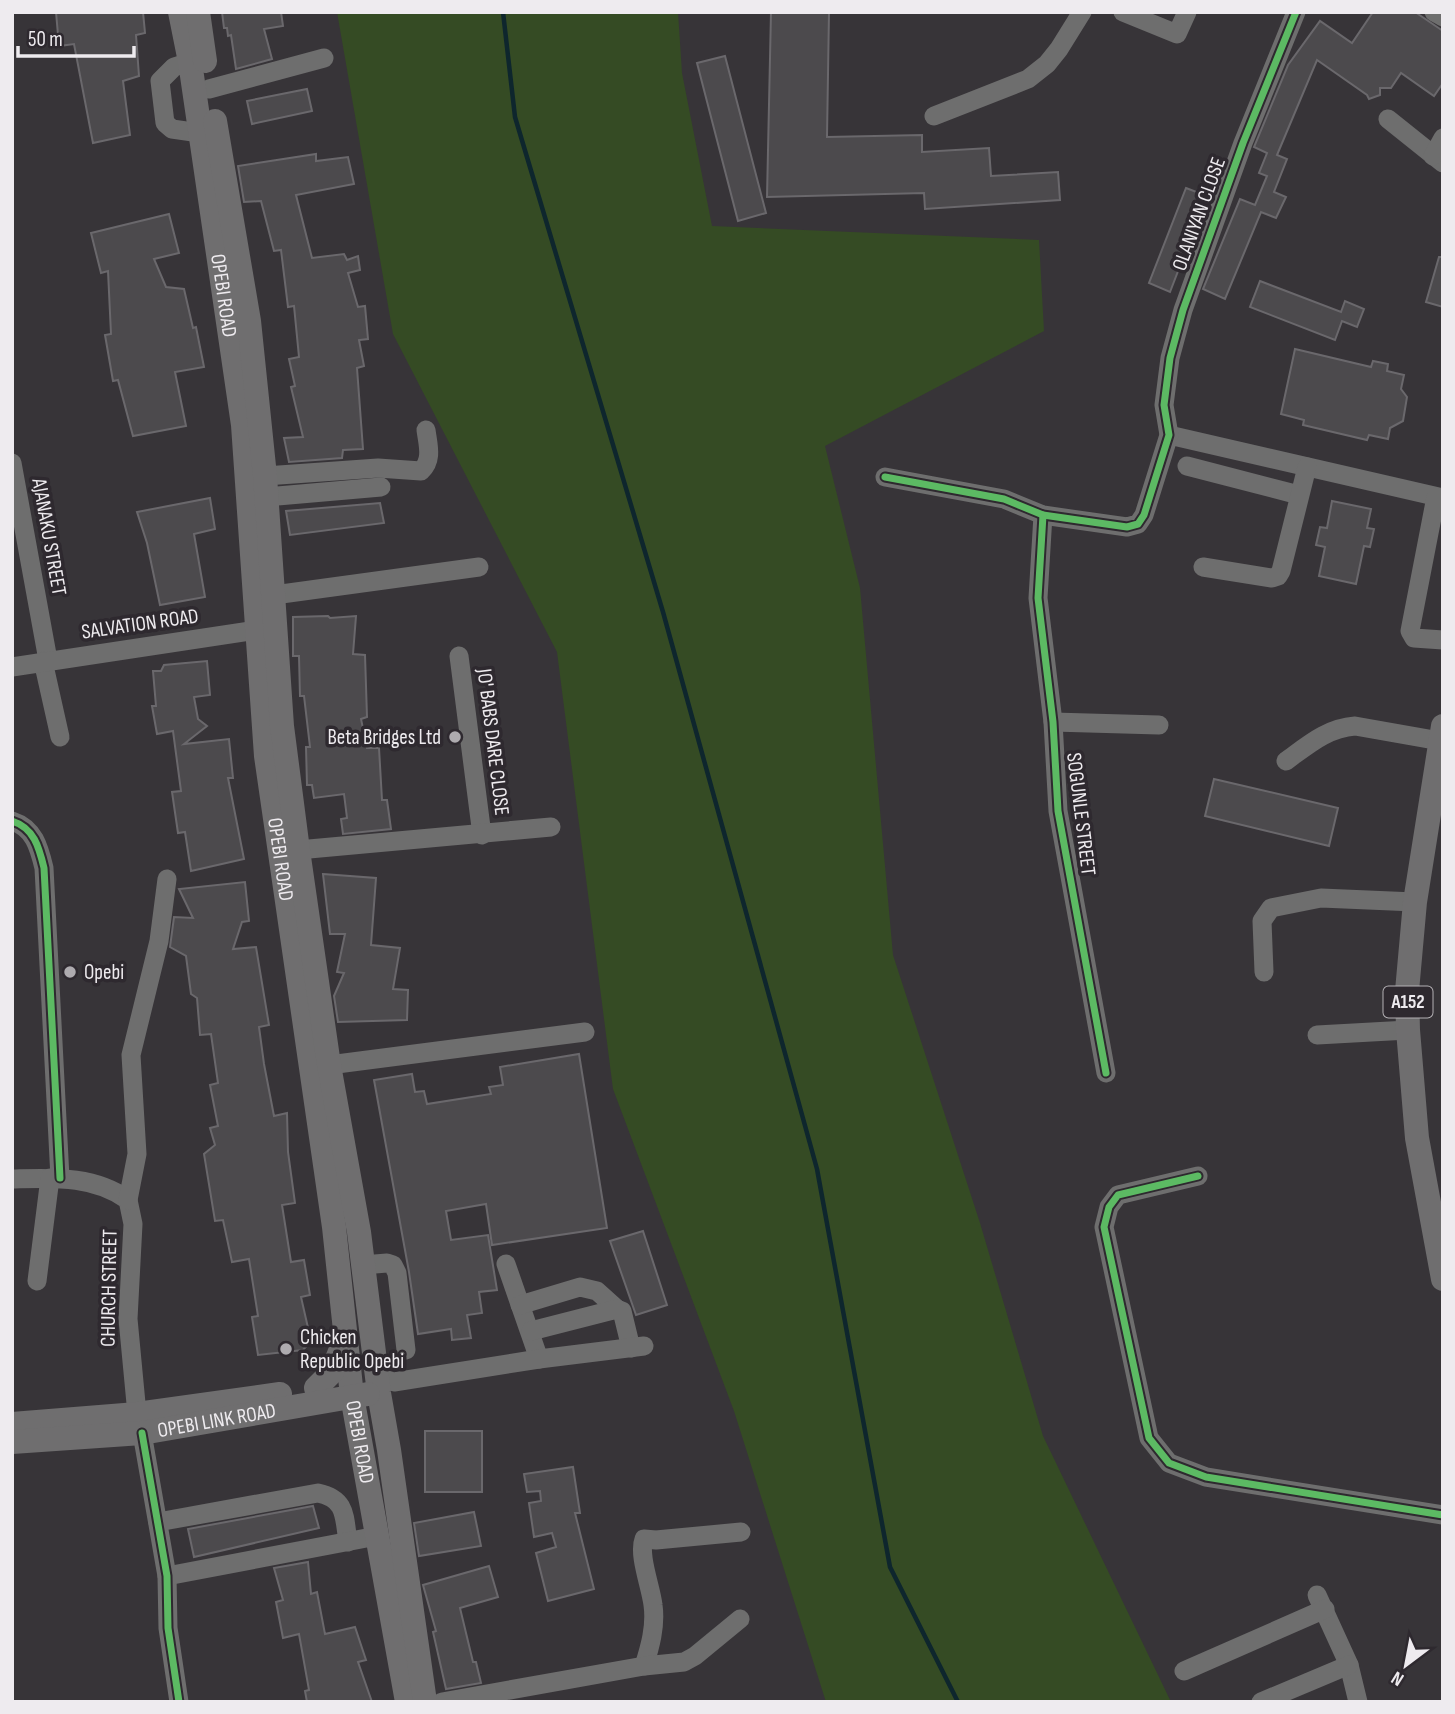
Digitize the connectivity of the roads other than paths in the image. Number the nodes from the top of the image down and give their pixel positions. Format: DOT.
graph roads {
  1 [pos="180,12"];
  2 [pos="198,12"];
  3 [pos="1082,12"];
  4 [pos="1123,12"];
  5 [pos="1187,12"];
  6 [pos="1296,12"];
  7 [pos="1434,12"];
  8 [pos="1443,17"];
  9 [pos="324,58"];
  10 [pos="209,89"];
  11 [pos="934,116"];
  12 [pos="1388,119"];
  13 [pos="1439,153"];
  14 [pos="426,430"];
  15 [pos="1169,435"];
  16 [pos="12,463"];
  17 [pos="1188,466"];
  18 [pos="1307,467"];
  19 [pos="886,477"];
  20 [pos="265,486"];
  21 [pos="381,487"];
  22 [pos="1299,495"];
  23 [pos="1440,498"];
  24 [pos="1043,514"];
  25 [pos="479,567"];
  26 [pos="1203,567"];
  27 [pos="274,595"];
  28 [pos="266,630"];
  29 [pos="1443,640"];
  30 [pos="459,656"];
  31 [pos="46,661"];
  32 [pos="12,667"];
  33 [pos="1053,722"];
  34 [pos="1158,725"];
  35 [pos="1441,733"];
  36 [pos="60,737"];
  37 [pos="1286,761"];
  38 [pos="1424,798"];
  39 [pos="12,821"];
  40 [pos="1420,822"];
  41 [pos="551,827"];
  42 [pos="482,835"];
  43 [pos="298,850"];
  44 [pos="167,879"];
  45 [pos="1415,902"];
  46 [pos="1264,972"];
  47 [pos="1408,1030"];
  48 [pos="585,1032"];
  49 [pos="1317,1035"];
  50 [pos="329,1065"];
  51 [pos="1106,1073"];
  52 [pos="1198,1176"];
  53 [pos="55,1178"];
  54 [pos="12,1179"];
  55 [pos="128,1199"];
  56 [pos="506,1264"];
  57 [pos="363,1265"];
  58 [pos="1443,1279"];
  59 [pos="37,1281"];
  60 [pos="520,1304"];
  61 [pos="617,1309"];
  62 [pos="531,1331"];
  63 [pos="347,1333"];
  64 [pos="406,1350"];
  65 [pos="539,1359"];
  66 [pos="383,1384"];
  67 [pos="351,1388"];
  68 [pos="309,1398"];
  69 [pos="12,1424"];
  70 [pos="140,1424"];
  71 [pos="12,1442"];
  72 [pos="361,1445"];
  73 [pos="1443,1515"];
  74 [pos="158,1522"];
  75 [pos="741,1532"];
  76 [pos="377,1536"];
  77 [pos="348,1542"];
  78 [pos="167,1576"];
  79 [pos="740,1619"];
  80 [pos="1349,1665"];
  81 [pos="644,1666"];
  82 [pos="1184,1671"];
  83 [pos="179,1702"];
  84 [pos="407,1702"];
  85 [pos="425,1702"];
  86 [pos="442,1702"];
  87 [pos="1261,1702"];
  88 [pos="1358,1702"];
  1 -- 28 [label="main road, OPEBI ROAD"];
  2 -- 10 [label="main road, OPEBI ROAD"];
  3 -- 11 [label="street"];
  4 -- 5 [label="street"];
  6 -- 15 [label="street, OLANIYAN CLOSE"];
  7 -- 8 [label="street"];
  9 -- 10 [label="street"];
  10 -- 20 [label="main road, OPEBI ROAD"];
  12 -- 13 [label="street"];
  14 -- 20 [label="street"];
  15 -- 18 [label="street"];
  15 -- 24 [label="street"];
  16 -- 31 [label="street, AJANAKU STREET"];
  17 -- 22 [label="street"];
  18 -- 22 [label="street"];
  18 -- 23 [label="street"];
  19 -- 24 [label="street"];
  20 -- 21 [label="street"];
  20 -- 27 [label="main road, OPEBI ROAD"];
  22 -- 26 [label="street"];
  23 -- 29 [label="street"];
  24 -- 33 [label="street, SOGUNLE STREET"];
  25 -- 27 [label="street"];
  27 -- 28 [label="main road, OPEBI ROAD"];
  28 -- 31 [label="street, SALVATION ROAD"];
  28 -- 43 [label="main road, OPEBI ROAD"];
  28 -- 63 [label="main road, OPEBI ROAD"];
  30 -- 42 [label="street, JO' BABS DARE CLOSE"];
  31 -- 32 [label="street, SALVATION ROAD"];
  31 -- 36 [label="street, AJANAKU STREET"];
  33 -- 34 [label="street"];
  33 -- 51 [label="street, SOGUNLE STREET"];
  35 -- 37 [label="street"];
  35 -- 45 [label="main road, A152"];
  38 -- 40 [label="street"];
  39 -- 53 [label="street"];
  41 -- 42 [label="street"];
  42 -- 43 [label="street"];
  43 -- 50 [label="main road, OPEBI ROAD"];
  44 -- 55 [label="street"];
  45 -- 46 [label="street"];
  45 -- 47 [label="main road, A152"];
  47 -- 49 [label="street"];
  47 -- 58 [label="main road, A152"];
  48 -- 50 [label="street"];
  50 -- 57 [label="main road, OPEBI ROAD"];
  52 -- 73 [label="street"];
  53 -- 54 [label="street, CHURCH STREET"];
  53 -- 55 [label="street, CHURCH STREET"];
  53 -- 59 [label="street"];
  55 -- 70 [label="street, CHURCH STREET"];
  56 -- 60 [label="street"];
  57 -- 64 [label="street"];
  57 -- 66 [label="main road, OPEBI ROAD"];
  60 -- 61 [label="street"];
  60 -- 62 [label="street"];
  61 -- 62 [label="street"];
  61 -- 65 [label="street"];
  62 -- 65 [label="street"];
  63 -- 67 [label="main road, OPEBI ROAD"];
  63 -- 68 [label="main road"];
  65 -- 66 [label="street"];
  66 -- 67 [label="main road, OPEBI LINK ROAD"];
  66 -- 85 [label="main road, OPEBI ROAD"];
  67 -- 68 [label="main road, OPEBI LINK ROAD"];
  67 -- 72 [label="main road, OPEBI ROAD"];
  68 -- 70 [label="main road, OPEBI LINK ROAD"];
  68 -- 72 [label="main road"];
  69 -- 70 [label="main road, OPEBI LINK ROAD"];
  70 -- 71 [label="main road, OPEBI LINK ROAD"];
  70 -- 74 [label="street, CHURCH STREET"];
  72 -- 76 [label="main road, OPEBI ROAD"];
  74 -- 77 [label="street"];
  74 -- 78 [label="street, CHURCH STREET"];
  75 -- 81 [label="street"];
  76 -- 77 [label="street"];
  76 -- 84 [label="main road, OPEBI ROAD"];
  77 -- 78 [label="street"];
  78 -- 83 [label="street, CHURCH STREET"];
  79 -- 81 [label="street"];
  80 -- 82 [label="street"];
  80 -- 87 [label="street"];
  80 -- 88 [label="street"];
  81 -- 86 [label="street"];
}
